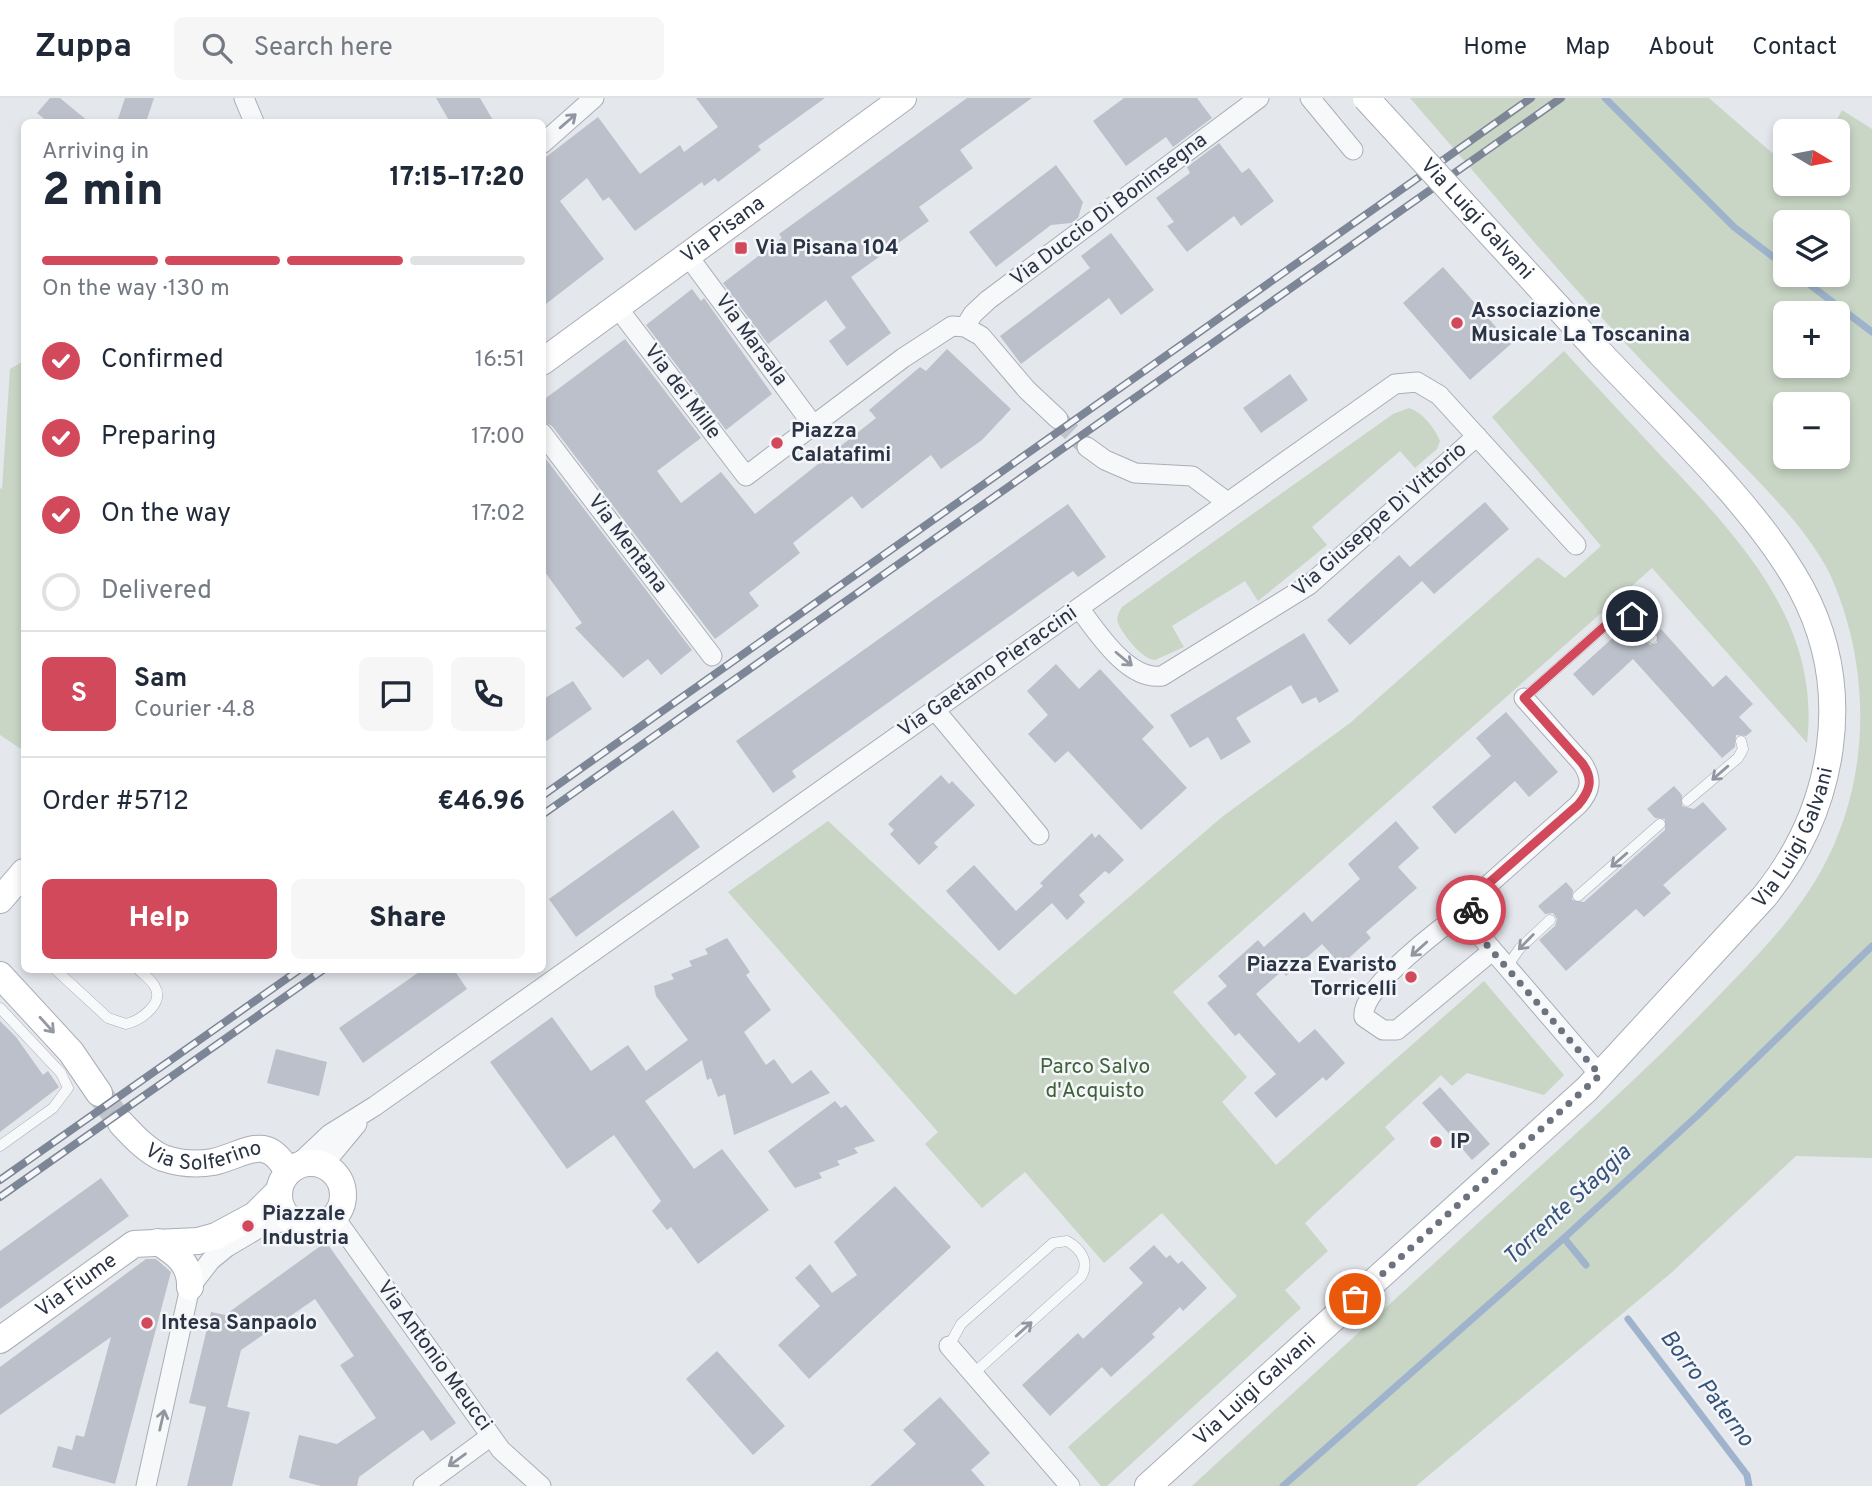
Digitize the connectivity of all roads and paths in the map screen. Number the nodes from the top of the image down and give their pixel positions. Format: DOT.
graph roads {
  1 [pos="244,98"];
  2 [pos="594,98"];
  3 [pos="903,98"];
  4 [pos="1259,98"];
  5 [pos="1310,98"];
  6 [pos="1366,98"];
  7 [pos="253,119"];
  8 [pos="546,140"];
  9 [pos="1353,150"];
  10 [pos="688,256"];
  11 [pos="617,307"];
  12 [pos="965,327"];
  13 [pos="546,359"];
  14 [pos="1058,419"];
  15 [pos="813,425"];
  16 [pos="1476,436"];
  17 [pos="546,438"];
  18 [pos="1087,447"];
  19 [pos="1227,502"];
  20 [pos="1576,545"];
  21 [pos="1079,608"];
  22 [pos="1652,638"];
  23 [pos="712,656"];
  24 [pos="1524,698"];
  25 [pos="935,710"];
  26 [pos="1741,741"];
  27 [pos="1687,801"];
  28 [pos="1660,824"];
  29 [pos="1039,835"];
  30 [pos="21,862"];
  31 [pos="5,881"];
  32 [pos="1578,896"];
  33 [pos="1472,906"];
  34 [pos="1550,920"];
  35 [pos="1492,951"];
  36 [pos="1506,968"];
  37 [pos="60,973"];
  38 [pos="142,973"];
  39 [pos="0,975"];
  40 [pos="0,1008"];
  41 [pos="1600,1075"];
  42 [pos="99,1093"];
  43 [pos="375,1106"];
  44 [pos="121,1123"];
  45 [pos="0,1146"];
  46 [pos="323,1165"];
  47 [pos="288,1177"];
  48 [pos="335,1218"];
  49 [pos="291,1221"];
  50 [pos="159,1242"];
  51 [pos="190,1287"];
  52 [pos="0,1340"];
  53 [pos="949,1346"];
  54 [pos="974,1374"];
  55 [pos="491,1436"];
  56 [pos="146,1486"];
  57 [pos="423,1486"];
  58 [pos="541,1486"];
  59 [pos="1070,1486"];
  60 [pos="1148,1486"];
  1 -- 7 [label="street"];
  8 -- 2 [label="street, one-way"];
  3 -- 10 [label="main road, Via Pisana"];
  4 -- 12 [label="street, Via Duccio Di Boninsegna"];
  5 -- 9 [label="street"];
  6 -- 41 [label="main road, Via Luigi Galvani, bridge"];
  10 -- 11 [label="main road, Via Pisana"];
  10 -- 15 [label="street, Via Marsala"];
  11 -- 13 [label="main road, Via Pisana"];
  11 -- 15 [label="street, Via dei Mille"];
  12 -- 14 [label="street"];
  12 -- 15 [label="street"];
  16 -- 19 [label="street, Via Gaetano Pieraccini"];
  16 -- 20 [label="street, Via Gaetano Pieraccini"];
  21 -- 16 [label="street, Via Giuseppe Di Vittorio, one-way"];
  17 -- 23 [label="street, Via Mentana"];
  18 -- 19 [label="street"];
  19 -- 21 [label="street, Via Gaetano Pieraccini"];
  21 -- 25 [label="street, Via Gaetano Pieraccini"];
  22 -- 24 [label="lane"];
  24 -- 33 [label="street"];
  25 -- 29 [label="street"];
  25 -- 43 [label="street, Via Gaetano Pieraccini"];
  26 -- 27 [label="lane, one-way"];
  28 -- 32 [label="lane, one-way"];
  30 -- 31 [label="main road"];
  33 -- 35 [label="street"];
  33 -- 35 [label="street, one-way"];
  34 -- 36 [label="lane, one-way"];
  35 -- 36 [label="street"];
  36 -- 41 [label="street"];
  37 -- 38 [label="lane"];
  39 -- 42 [label="main road, one-way"];
  40 -- 45 [label="lane"];
  41 -- 60 [label="main road, Via Luigi Galvani"];
  43 -- 46 [label="street, Via Gaetano Pieraccini"];
  43 -- 47 [label="street, Via Gaetano Pieraccini"];
  44 -- 47 [label="main road, Via Solferino"];
  46 -- 47 [label="main road"];
  46 -- 48 [label="main road"];
  47 -- 49 [label="main road"];
  47 -- 50 [label="main road"];
  48 -- 49 [label="main road"];
  48 -- 55 [label="street, Via Antonio Meucci"];
  49 -- 51 [label="street"];
  50 -- 51 [label="main road"];
  50 -- 52 [label="main road, Via Fiume"];
  56 -- 51 [label="street, one-way"];
  53 -- 54 [label="street"];
  54 -- 53 [label="lane, one-way"];
  54 -- 59 [label="street"];
  55 -- 57 [label="street, one-way"];
  55 -- 58 [label="street, Via Antonio Meucci"];
}
